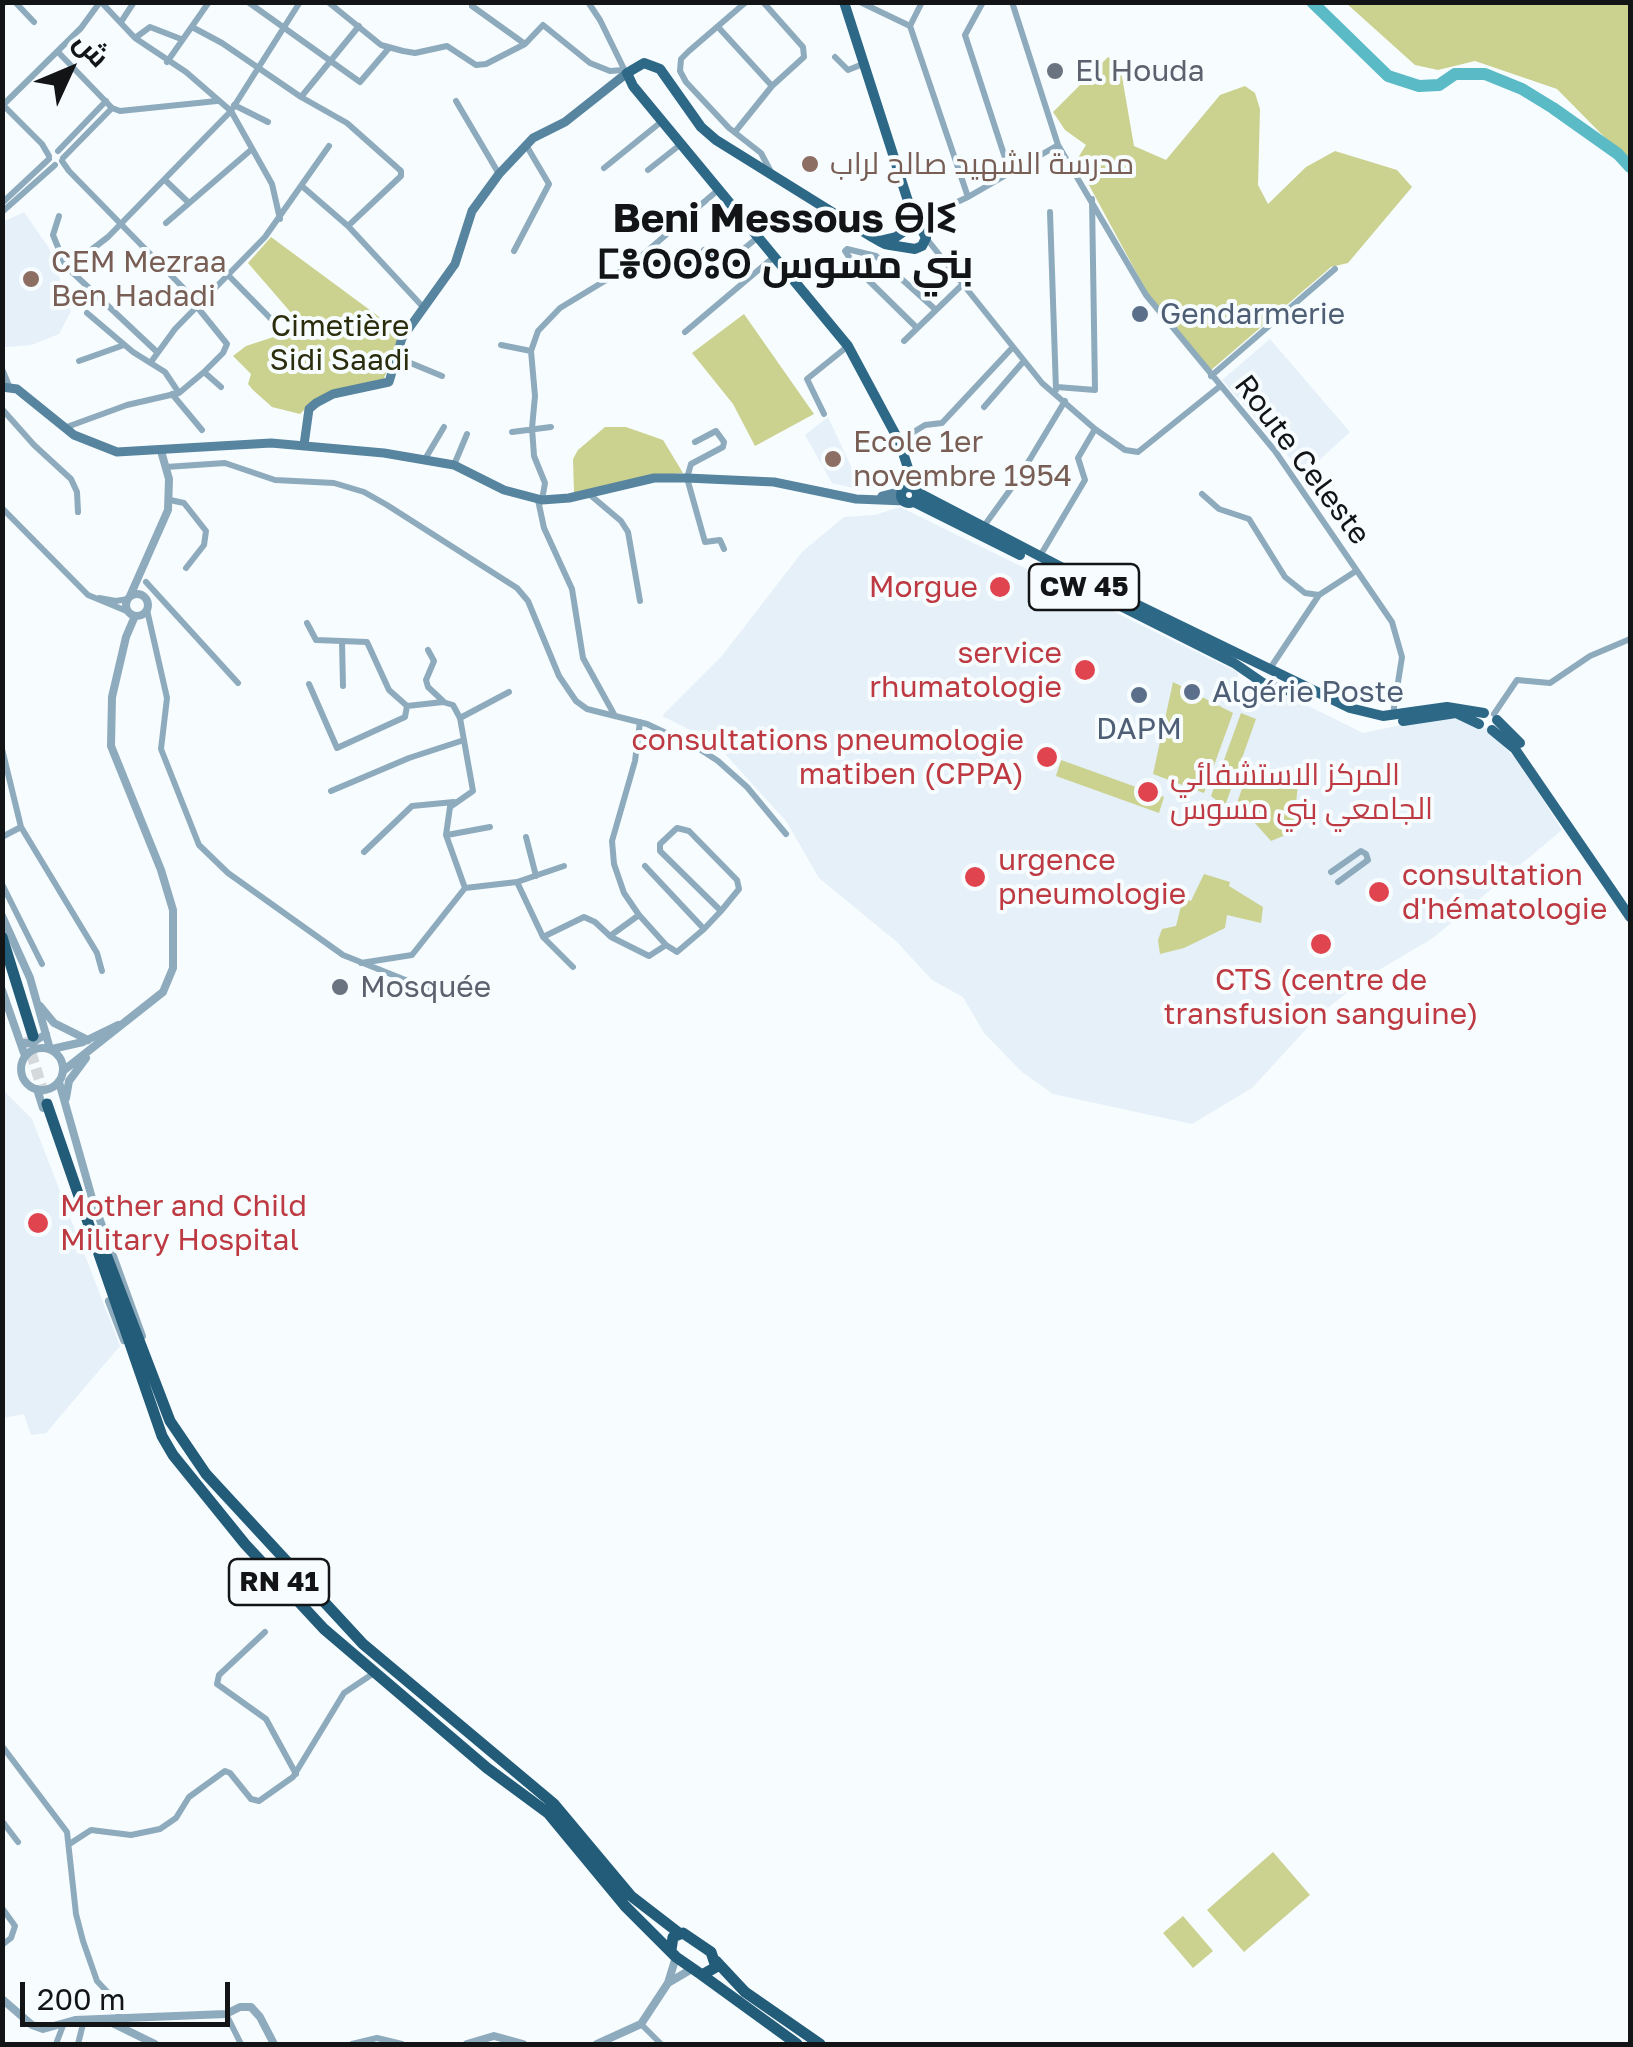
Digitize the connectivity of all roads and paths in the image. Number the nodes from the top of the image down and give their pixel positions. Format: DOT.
graph roads {
  1 [pos="15,2"];
  2 [pos="101,2"];
  3 [pos="134,2"];
  4 [pos="208,2"];
  5 [pos="248,2"];
  6 [pos="300,2"];
  7 [pos="328,2"];
  8 [pos="588,2"];
  9 [pos="746,2"];
  10 [pos="763,2"];
  11 [pos="844,2"];
  12 [pos="858,2"];
  13 [pos="922,2"];
  14 [pos="983,2"];
  15 [pos="1012,2"];
  16 [pos="472,6"];
  17 [pos="848,17"];
  18 [pos="34,22"];
  19 [pos="121,22"];
  20 [pos="360,26"];
  21 [pos="910,26"];
  22 [pos="192,27"];
  23 [pos="283,27"];
  24 [pos="719,28"];
  25 [pos="135,38"];
  26 [pos="181,40"];
  27 [pos="525,44"];
  28 [pos="389,48"];
  29 [pos="58,52"];
  30 [pos="836,57"];
  31 [pos="330,60"];
  32 [pos="167,62"];
  33 [pos="863,64"];
  34 [pos="258,68"];
  35 [pos="624,71"];
  36 [pos="772,86"];
  37 [pos="301,97"];
  38 [pos="218,100"];
  39 [pos="456,100"];
  40 [pos="3,105"];
  41 [pos="109,105"];
  42 [pos="232,108"];
  43 [pos="663,120"];
  44 [pos="268,122"];
  45 [pos="735,132"];
  46 [pos="681,144"];
  47 [pos="526,145"];
  48 [pos="1058,145"];
  49 [pos="329,146"];
  50 [pos="252,149"];
  51 [pos="56,158"];
  52 [pos="604,168"];
  53 [pos="648,170"];
  54 [pos="772,173"];
  55 [pos="1010,173"];
  56 [pos="499,174"];
  57 [pos="165,180"];
  58 [pos="303,187"];
  59 [pos="719,189"];
  60 [pos="968,198"];
  61 [pos="1092,198"];
  62 [pos="188,202"];
  63 [pos="2,203"];
  64 [pos="2,212"];
  65 [pos="1050,212"];
  66 [pos="59,216"];
  67 [pos="280,219"];
  68 [pos="166,223"];
  69 [pos="915,224"];
  70 [pos="121,225"];
  71 [pos="348,226"];
  72 [pos="904,233"];
  73 [pos="759,237"];
  74 [pos="879,241"];
  75 [pos="918,244"];
  76 [pos="704,250"];
  77 [pos="514,251"];
  78 [pos="775,256"];
  79 [pos="70,263"];
  80 [pos="1335,270"];
  81 [pos="230,276"];
  82 [pos="964,283"];
  83 [pos="199,307"];
  84 [pos="423,307"];
  85 [pos="936,310"];
  86 [pos="87,313"];
  87 [pos="275,322"];
  88 [pos="917,328"];
  89 [pos="685,332"];
  90 [pos="904,341"];
  91 [pos="124,345"];
  92 [pos="501,345"];
  93 [pos="848,346"];
  94 [pos="1013,347"];
  95 [pos="531,351"];
  96 [pos="157,352"];
  97 [pos="396,357"];
  98 [pos="78,361"];
  99 [pos="151,362"];
  100 [pos="1023,362"];
  101 [pos="2,369"];
  102 [pos="204,372"];
  103 [pos="442,376"];
  104 [pos="1211,376"];
  105 [pos="6,386"];
  106 [pos="222,387"];
  107 [pos="1220,387"];
  108 [pos="1056,390"];
  109 [pos="175,394"];
  110 [pos="1064,401"];
  111 [pos="984,408"];
  112 [pos="2,409"];
  113 [pos="824,414"];
  114 [pos="444,426"];
  115 [pos="550,427"];
  116 [pos="64,428"];
  117 [pos="532,428"];
  118 [pos="1095,429"];
  119 [pos="202,430"];
  120 [pos="512,432"];
  121 [pos="467,434"];
  122 [pos="695,442"];
  123 [pos="899,442"];
  124 [pos="304,445"];
  125 [pos="161,451"];
  126 [pos="425,460"];
  127 [pos="454,465"];
  128 [pos="166,467"];
  129 [pos="687,478"];
  130 [pos="589,494"];
  131 [pos="910,494"];
  132 [pos="1202,494"];
  133 [pos="540,499"];
  134 [pos="170,500"];
  135 [pos="2,508"];
  136 [pos="78,512"];
  137 [pos="983,527"];
  138 [pos="724,549"];
  139 [pos="1040,557"];
  140 [pos="186,568"];
  141 [pos="144,570"];
  142 [pos="1356,571"];
  143 [pos="146,582"];
  144 [pos="88,595"];
  145 [pos="1319,595"];
  146 [pos="129,597"];
  147 [pos="147,599"];
  148 [pos="640,601"];
  149 [pos="148,610"];
  150 [pos="129,612"];
  151 [pos="307,623"];
  152 [pos="1630,638"];
  153 [pos="342,642"];
  154 [pos="428,650"];
  155 [pos="1254,671"];
  156 [pos="1272,677"];
  157 [pos="238,683"];
  158 [pos="309,684"];
  159 [pos="343,686"];
  160 [pos="509,692"];
  161 [pos="444,702"];
  162 [pos="407,706"];
  163 [pos="1393,716"];
  164 [pos="616,717"];
  165 [pos="460,718"];
  166 [pos="1489,720"];
  167 [pos="640,722"];
  168 [pos="464,740"];
  169 [pos="2,748"];
  170 [pos="7,770"];
  171 [pos="2,780"];
  172 [pos="331,790"];
  173 [pos="456,802"];
  174 [pos="21,827"];
  175 [pos="490,827"];
  176 [pos="446,834"];
  177 [pos="786,834"];
  178 [pos="2,838"];
  179 [pos="526,838"];
  180 [pos="364,852"];
  181 [pos="564,866"];
  182 [pos="645,866"];
  183 [pos="1331,872"];
  184 [pos="536,876"];
  185 [pos="517,882"];
  186 [pos="1338,882"];
  187 [pos="2,884"];
  188 [pos="465,888"];
  189 [pos="1630,905"];
  190 [pos="721,911"];
  191 [pos="639,915"];
  192 [pos="2,916"];
  193 [pos="1630,916"];
  194 [pos="704,928"];
  195 [pos="610,936"];
  196 [pos="2,937"];
  197 [pos="543,937"];
  198 [pos="666,945"];
  199 [pos="361,963"];
  200 [pos="2,964"];
  201 [pos="42,964"];
  202 [pos="573,967"];
  203 [pos="102,971"];
  204 [pos="2,990"];
  205 [pos="448,997"];
  206 [pos="37,1002"];
  207 [pos="31,1038"];
  208 [pos="90,1044"];
  209 [pos="50,1049"];
  210 [pos="25,1056"];
  211 [pos="63,1072"];
  212 [pos="59,1082"];
  213 [pos="37,1089"];
  214 [pos="54,1101"];
  215 [pos="138,1352"];
  216 [pos="266,1568"];
  217 [pos="265,1632"];
  218 [pos="363,1644"];
  219 [pos="375,1672"];
  220 [pos="4,1750"];
  221 [pos="296,1774"];
  222 [pos="2,1821"];
  223 [pos="18,1842"];
  224 [pos="71,1843"];
  225 [pos="2,1908"];
  226 [pos="679,1932"];
  227 [pos="2,1945"];
  228 [pos="673,1953"];
  229 [pos="716,1962"];
  230 [pos="696,1972"];
  231 [pos="668,1983"];
  232 [pos="3,1997"];
  233 [pos="226,2014"];
  234 [pos="120,2018"];
  235 [pos="84,2020"];
  236 [pos="106,2020"];
  237 [pos="64,2023"];
  238 [pos="641,2024"];
  239 [pos="56,2044"];
  240 [pos="78,2044"];
  241 [pos="154,2044"];
  242 [pos="240,2044"];
  243 [pos="274,2044"];
  244 [pos="352,2044"];
  245 [pos="402,2044"];
  246 [pos="467,2044"];
  247 [pos="523,2044"];
  248 [pos="597,2044"];
  249 [pos="661,2044"];
  250 [pos="797,2044"];
  251 [pos="820,2044"];
  1 -- 18 [label="street"];
  2 -- 19 [label="street"];
  2 -- 29 [label="street"];
  3 -- 19 [label="street"];
  4 -- 22 [label="street"];
  5 -- 23 [label="street"];
  6 -- 23 [label="street"];
  7 -- 20 [label="street"];
  8 -- 35 [label="street"];
  9 -- 24 [label="street"];
  10 -- 36 [label="street"];
  11 -- 17 [label="main road"];
  12 -- 17 [label="street"];
  12 -- 21 [label="street"];
  13 -- 21 [label="street"];
  14 -- 55 [label="street"];
  15 -- 48 [label="street, Route Celeste"];
  16 -- 27 [label="street"];
  17 -- 33 [label="main road"];
  19 -- 25 [label="street"];
  20 -- 28 [label="street"];
  20 -- 31 [label="street"];
  21 -- 60 [label="street"];
  22 -- 26 [label="street"];
  22 -- 34 [label="street"];
  23 -- 31 [label="street"];
  23 -- 34 [label="street"];
  24 -- 36 [label="street"];
  24 -- 45 [label="street"];
  25 -- 26 [label="street"];
  25 -- 32 [label="street"];
  26 -- 32 [label="street"];
  27 -- 28 [label="street"];
  27 -- 35 [label="street"];
  28 -- 31 [label="street"];
  29 -- 40 [label="street"];
  29 -- 41 [label="street"];
  30 -- 33 [label="street"];
  31 -- 37 [label="street"];
  32 -- 38 [label="street"];
  33 -- 69 [label="main road"];
  34 -- 37 [label="street"];
  34 -- 42 [label="street"];
  35 -- 43 [label="main road"];
  35 -- 47 [label="main road"];
  35 -- 54 [label="main road"];
  36 -- 45 [label="street"];
  37 -- 71 [label="street"];
  38 -- 41 [label="street"];
  38 -- 42 [label="street"];
  39 -- 56 [label="street"];
  40 -- 51 [label="street"];
  41 -- 51 [label="street"];
  42 -- 44 [label="street"];
  42 -- 50 [label="street"];
  42 -- 57 [label="street"];
  43 -- 46 [label="main road"];
  43 -- 52 [label="street"];
  45 -- 54 [label="street"];
  46 -- 53 [label="street"];
  46 -- 59 [label="main road"];
  47 -- 56 [label="main road"];
  47 -- 77 [label="street"];
  48 -- 55 [label="street"];
  48 -- 61 [label="street, Route Celeste"];
  49 -- 58 [label="street"];
  50 -- 62 [label="street"];
  50 -- 67 [label="street"];
  51 -- 63 [label="street"];
  51 -- 64 [label="street"];
  51 -- 70 [label="street"];
  54 -- 74 [label="main road"];
  55 -- 60 [label="street"];
  56 -- 84 [label="main road"];
  57 -- 62 [label="street"];
  57 -- 70 [label="street"];
  58 -- 67 [label="street"];
  58 -- 71 [label="street"];
  59 -- 73 [label="main road"];
  59 -- 95 [label="street"];
  60 -- 69 [label="street"];
  61 -- 104 [label="street, Route Celeste"];
  61 -- 108 [label="street"];
  62 -- 68 [label="street"];
  65 -- 108 [label="street"];
  66 -- 79 [label="street"];
  67 -- 81 [label="street"];
  69 -- 72 [label="main road"];
  69 -- 75 [label="main road"];
  70 -- 79 [label="street"];
  70 -- 83 [label="street"];
  71 -- 84 [label="street"];
  72 -- 74 [label="main road"];
  72 -- 75 [label="main road"];
  73 -- 76 [label="street"];
  73 -- 78 [label="main road"];
  74 -- 75 [label="main road"];
  75 -- 82 [label="street"];
  78 -- 89 [label="street"];
  78 -- 93 [label="main road"];
  79 -- 96 [label="street"];
  80 -- 104 [label="street"];
  81 -- 83 [label="street"];
  81 -- 87 [label="street"];
  82 -- 85 [label="street"];
  82 -- 94 [label="street"];
  83 -- 96 [label="street"];
  83 -- 102 [label="street"];
  84 -- 97 [label="main road"];
  85 -- 88 [label="street"];
  85 -- 88 [label="street"];
  86 -- 91 [label="street"];
  88 -- 90 [label="street"];
  91 -- 98 [label="street"];
  91 -- 99 [label="street"];
  92 -- 95 [label="street"];
  93 -- 113 [label="street"];
  93 -- 123 [label="main road"];
  94 -- 100 [label="street"];
  94 -- 123 [label="street"];
  95 -- 117 [label="street"];
  96 -- 99 [label="street"];
  97 -- 103 [label="street"];
  97 -- 124 [label="main road"];
  99 -- 109 [label="street"];
  100 -- 108 [label="street"];
  100 -- 111 [label="street"];
  101 -- 105 [label="street"];
  102 -- 106 [label="street"];
  102 -- 109 [label="street"];
  104 -- 107 [label="street, Route Celeste"];
  105 -- 116 [label="main road"];
  107 -- 118 [label="street"];
  107 -- 142 [label="street, Route Celeste"];
  108 -- 110 [label="street"];
  109 -- 116 [label="street"];
  109 -- 119 [label="street"];
  110 -- 118 [label="street"];
  110 -- 137 [label="street"];
  112 -- 136 [label="street"];
  114 -- 126 [label="street"];
  115 -- 117 [label="street"];
  116 -- 125 [label="main road"];
  117 -- 120 [label="street"];
  117 -- 133 [label="street"];
  118 -- 139 [label="street"];
  121 -- 127 [label="street"];
  122 -- 129 [label="street"];
  123 -- 131 [label="main road"];
  124 -- 125 [label="main road"];
  124 -- 126 [label="main road"];
  125 -- 128 [label="street"];
  126 -- 127 [label="main road"];
  127 -- 133 [label="main road"];
  128 -- 134 [label="street"];
  128 -- 164 [label="street"];
  129 -- 130 [label="main road"];
  129 -- 131 [label="main road"];
  129 -- 138 [label="street"];
  130 -- 133 [label="main road"];
  130 -- 148 [label="street"];
  131 -- 137 [label="main road, CW 45"];
  131 -- 155 [label="main road, CW 45"];
  132 -- 145 [label="street"];
  133 -- 164 [label="street"];
  134 -- 140 [label="street"];
  134 -- 141 [label="street"];
  135 -- 144 [label="street"];
  137 -- 139 [label="main road, CW 45"];
  139 -- 155 [label="main road, CW 45"];
  141 -- 143 [label="street"];
  141 -- 146 [label="street"];
  142 -- 145 [label="street"];
  142 -- 163 [label="street, Route Celeste"];
  143 -- 147 [label="street"];
  143 -- 157 [label="street"];
  144 -- 146 [label="street"];
  144 -- 150 [label="street"];
  145 -- 156 [label="street"];
  146 -- 147 [label="street"];
  146 -- 150 [label="street"];
  147 -- 149 [label="street"];
  149 -- 150 [label="street"];
  149 -- 199 [label="street"];
  150 -- 208 [label="street"];
  151 -- 153 [label="street"];
  152 -- 166 [label="street"];
  153 -- 159 [label="street"];
  153 -- 162 [label="street"];
  154 -- 161 [label="street"];
  155 -- 156 [label="main road, CW 45"];
  156 -- 163 [label="main road, CW 45"];
  156 -- 166 [label="main road"];
  158 -- 162 [label="street"];
  160 -- 165 [label="street"];
  161 -- 162 [label="street"];
  161 -- 165 [label="street"];
  163 -- 166 [label="main road, CW 45"];
  164 -- 167 [label="street"];
  165 -- 168 [label="street"];
  166 -- 189 [label="main road"];
  166 -- 193 [label="main road"];
  167 -- 177 [label="street"];
  167 -- 191 [label="street"];
  168 -- 172 [label="street"];
  168 -- 173 [label="street"];
  169 -- 170 [label="street"];
  170 -- 171 [label="street"];
  170 -- 174 [label="street"];
  173 -- 176 [label="street"];
  173 -- 180 [label="street"];
  174 -- 178 [label="street"];
  174 -- 203 [label="street"];
  175 -- 176 [label="street"];
  176 -- 188 [label="street"];
  179 -- 184 [label="street"];
  181 -- 184 [label="street"];
  182 -- 194 [label="street"];
  183 -- 186 [label="street"];
  184 -- 185 [label="street"];
  185 -- 188 [label="street"];
  185 -- 197 [label="street"];
  187 -- 201 [label="street"];
  188 -- 199 [label="street"];
  190 -- 190 [label="street"];
  190 -- 194 [label="street"];
  191 -- 195 [label="street"];
  191 -- 198 [label="street"];
  192 -- 206 [label="street"];
  194 -- 198 [label="street"];
  195 -- 197 [label="street"];
  195 -- 198 [label="street"];
  196 -- 207 [label="highway"];
  197 -- 202 [label="street"];
  199 -- 205 [label="street"];
  200 -- 207 [label="highway"];
  204 -- 207 [label="street"];
  206 -- 207 [label="street"];
  206 -- 208 [label="street"];
  207 -- 209 [label="street"];
  207 -- 210 [label="street"];
  208 -- 209 [label="street"];
  208 -- 211 [label="street"];
  208 -- 214 [label="street"];
  209 -- 210 [label="street"];
  209 -- 211 [label="street"];
  210 -- 213 [label="street"];
  211 -- 212 [label="street"];
  212 -- 213 [label="street"];
  212 -- 214 [label="street"];
  213 -- 214 [label="street"];
  214 -- 215 [label="highway, RN 41"];
  214 -- 215 [label="street"];
  215 -- 216 [label="highway, RN 41"];
  215 -- 218 [label="highway, RN 41"];
  216 -- 218 [label="highway"];
  216 -- 219 [label="highway, RN 41"];
  217 -- 221 [label="street"];
  218 -- 226 [label="highway, RN 41"];
  219 -- 221 [label="street"];
  219 -- 228 [label="highway, RN 41"];
  220 -- 224 [label="street"];
  221 -- 224 [label="street"];
  222 -- 223 [label="street"];
  224 -- 234 [label="street"];
  225 -- 227 [label="street"];
  226 -- 228 [label="highway"];
  226 -- 229 [label="highway"];
  228 -- 230 [label="highway"];
  228 -- 231 [label="street"];
  229 -- 230 [label="highway"];
  229 -- 251 [label="highway"];
  230 -- 231 [label="street"];
  230 -- 250 [label="highway"];
  231 -- 238 [label="street"];
  232 -- 237 [label="street"];
  233 -- 234 [label="street"];
  233 -- 242 [label="street"];
  233 -- 243 [label="street"];
  234 -- 236 [label="street"];
  235 -- 236 [label="street"];
  235 -- 237 [label="street"];
  235 -- 240 [label="street"];
  236 -- 241 [label="street"];
  237 -- 239 [label="street"];
  238 -- 248 [label="street"];
  238 -- 249 [label="street"];
  244 -- 245 [label="street"];
  246 -- 247 [label="street"];
}
